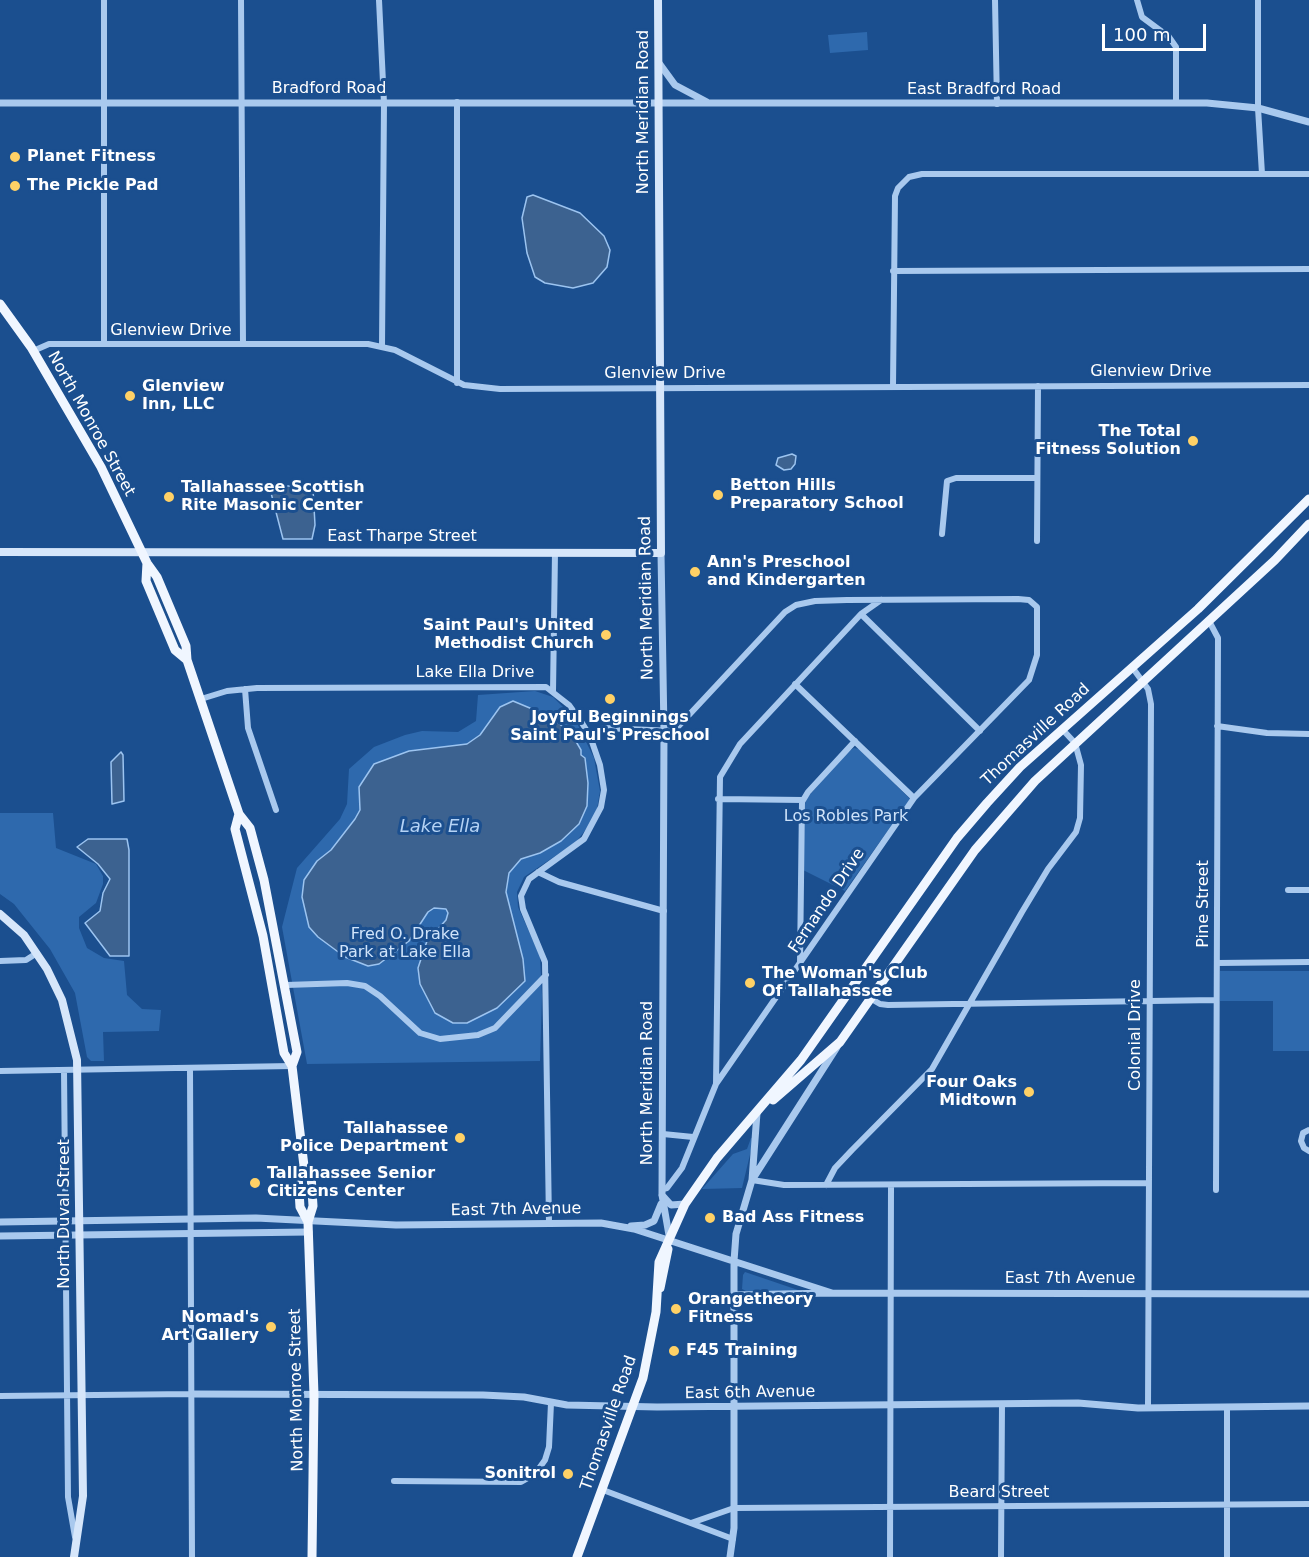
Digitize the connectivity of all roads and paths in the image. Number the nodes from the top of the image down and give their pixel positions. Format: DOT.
graph roads {
  1 [pos="104,0"];
  2 [pos="241,0"];
  3 [pos="379,0"];
  4 [pos="658,0"];
  5 [pos="995,0"];
  6 [pos="1137,0"];
  7 [pos="1258,0"];
  8 [pos="658,62"];
  9 [pos="104,102"];
  10 [pos="242,102"];
  11 [pos="457,102"];
  12 [pos="658,102"];
  13 [pos="0,103"];
  14 [pos="384,103"];
  15 [pos="710,103"];
  16 [pos="1176,103"];
  17 [pos="996,104"];
  18 [pos="1258,108"];
  19 [pos="1309,122"];
  20 [pos="1262,174"];
  21 [pos="1309,174"];
  22 [pos="1309,269"];
  23 [pos="893,271"];
  24 [pos="0,304"];
  25 [pos="104,344"];
  26 [pos="243,344"];
  27 [pos="382,346"];
  28 [pos="33,351"];
  29 [pos="457,383"];
  30 [pos="1309,385"];
  31 [pos="893,386"];
  32 [pos="1038,386"];
  33 [pos="660,387"];
  34 [pos="1037,478"];
  35 [pos="1309,500"];
  36 [pos="1309,524"];
  37 [pos="942,534"];
  38 [pos="1037,540"];
  39 [pos="1263,547"];
  40 [pos="0,552"];
  41 [pos="555,552"];
  42 [pos="661,553"];
  43 [pos="145,559"];
  44 [pos="1275,560"];
  45 [pos="1208,599"];
  46 [pos="882,600"];
  47 [pos="1221,610"];
  48 [pos="861,614"];
  49 [pos="1209,621"];
  50 [pos="1132,667"];
  51 [pos="1144,682"];
  52 [pos="795,684"];
  53 [pos="245,689"];
  54 [pos="553,692"];
  55 [pos="201,699"];
  56 [pos="1217,726"];
  57 [pos="1062,729"];
  58 [pos="980,730"];
  59 [pos="664,732"];
  60 [pos="588,733"];
  61 [pos="1309,734"];
  62 [pos="855,741"];
  63 [pos="1075,743"];
  64 [pos="914,798"];
  65 [pos="718,799"];
  66 [pos="802,800"];
  67 [pos="276,810"];
  68 [pos="239,814"];
  69 [pos="538,872"];
  70 [pos="1288,890"];
  71 [pos="1309,890"];
  72 [pos="917,894"];
  73 [pos="935,905"];
  74 [pos="664,911"];
  75 [pos="0,914"];
  76 [pos="37,953"];
  77 [pos="0,962"];
  78 [pos="1309,962"];
  79 [pos="1217,963"];
  80 [pos="800,964"];
  81 [pos="546,975"];
  82 [pos="273,985"];
  83 [pos="286,985"];
  84 [pos="853,988"];
  85 [pos="871,999"];
  86 [pos="1150,1000"];
  87 [pos="1216,1000"];
  88 [pos="968,1004"];
  89 [pos="840,1042"];
  90 [pos="292,1066"];
  91 [pos="189,1068"];
  92 [pos="64,1070"];
  93 [pos="77,1070"];
  94 [pos="0,1071"];
  95 [pos="716,1084"];
  96 [pos="757,1113"];
  97 [pos="1309,1130"];
  98 [pos="663,1134"];
  99 [pos="693,1137"];
  100 [pos="1309,1151"];
  101 [pos="752,1180"];
  102 [pos="1148,1183"];
  103 [pos="826,1185"];
  104 [pos="891,1185"];
  105 [pos="1216,1190"];
  106 [pos="662,1192"];
  107 [pos="685,1204"];
  108 [pos="256,1218"];
  109 [pos="191,1219"];
  110 [pos="65,1221"];
  111 [pos="79,1221"];
  112 [pos="0,1222"];
  113 [pos="308,1222"];
  114 [pos="549,1223"];
  115 [pos="623,1226"];
  116 [pos="257,1232"];
  117 [pos="309,1233"];
  118 [pos="191,1234"];
  119 [pos="0,1236"];
  120 [pos="65,1236"];
  121 [pos="80,1236"];
  122 [pos="670,1241"];
  123 [pos="734,1261"];
  124 [pos="832,1293"];
  125 [pos="890,1293"];
  126 [pos="1149,1293"];
  127 [pos="1309,1294"];
  128 [pos="734,1295"];
  129 [pos="192,1394"];
  130 [pos="66,1395"];
  131 [pos="82,1395"];
  132 [pos="314,1395"];
  133 [pos="0,1396"];
  134 [pos="551,1403"];
  135 [pos="1002,1404"];
  136 [pos="890,1405"];
  137 [pos="734,1406"];
  138 [pos="1309,1406"];
  139 [pos="632,1407"];
  140 [pos="1227,1407"];
  141 [pos="1148,1408"];
  142 [pos="394,1481"];
  143 [pos="603,1490"];
  144 [pos="1227,1504"];
  145 [pos="1309,1504"];
  146 [pos="1001,1506"];
  147 [pos="890,1507"];
  148 [pos="734,1508"];
  149 [pos="692,1522"];
  150 [pos="75,1538"];
  151 [pos="733,1539"];
  152 [pos="75,1557"];
  153 [pos="192,1557"];
  154 [pos="312,1557"];
  155 [pos="577,1557"];
  156 [pos="730,1557"];
  157 [pos="890,1557"];
  158 [pos="1001,1557"];
  159 [pos="1227,1557"];
  1 -- 9 [label="street"];
  2 -- 10 [label="street"];
  3 -- 14 [label="street"];
  4 -- 8 [label="main road, North Meridian Road"];
  5 -- 17 [label="street"];
  6 -- 16 [label="street"];
  7 -- 18 [label="street"];
  8 -- 12 [label="main road, North Meridian Road"];
  8 -- 15 [label="street"];
  9 -- 10 [label="street, Bradford Road"];
  9 -- 13 [label="street, Bradford Road"];
  9 -- 25 [label="street"];
  10 -- 14 [label="street, Bradford Road"];
  10 -- 26 [label="street"];
  11 -- 12 [label="street, Bradford Road"];
  11 -- 14 [label="street, Bradford Road"];
  11 -- 29 [label="street"];
  12 -- 15 [label="street, East Bradford Road"];
  12 -- 33 [label="main road, North Meridian Road"];
  14 -- 27 [label="street"];
  15 -- 17 [label="street, East Bradford Road"];
  16 -- 17 [label="street, East Bradford Road"];
  16 -- 18 [label="street, East Bradford Road"];
  18 -- 19 [label="street, East Bradford Road"];
  18 -- 20 [label="street"];
  20 -- 21 [label="street"];
  20 -- 23 [label="street"];
  22 -- 23 [label="street"];
  23 -- 31 [label="street"];
  24 -- 28 [label="main road, North Monroe Street"];
  25 -- 26 [label="street, Glenview Drive"];
  25 -- 28 [label="street, Glenview Drive"];
  26 -- 27 [label="street, Glenview Drive"];
  27 -- 29 [label="street, Glenview Drive"];
  28 -- 43 [label="main road, North Monroe Street"];
  29 -- 33 [label="street, Glenview Drive"];
  30 -- 32 [label="street, Glenview Drive"];
  31 -- 32 [label="street, Glenview Drive"];
  31 -- 33 [label="street, Glenview Drive"];
  32 -- 34 [label="street"];
  33 -- 42 [label="main road, North Meridian Road"];
  34 -- 37 [label="street"];
  34 -- 38 [label="street"];
  35 -- 39 [label="main road, Thomasville Road"];
  36 -- 44 [label="main road, Thomasville Road"];
  39 -- 44 [label="main road"];
  39 -- 45 [label="main road, Thomasville Road"];
  40 -- 43 [label="main road, East Tharpe Street"];
  41 -- 42 [label="main road, East Tharpe Street"];
  41 -- 43 [label="main road, East Tharpe Street"];
  41 -- 54 [label="street"];
  42 -- 59 [label="street, North Meridian Road"];
  43 -- 55 [label="main road, North Monroe Street"];
  44 -- 47 [label="main road, Thomasville Road"];
  45 -- 47 [label="main road"];
  45 -- 50 [label="main road, Thomasville Road"];
  46 -- 48 [label="street"];
  46 -- 58 [label="street, Fernando Drive"];
  46 -- 59 [label="street"];
  47 -- 49 [label="main road, Thomasville Road"];
  48 -- 52 [label="street"];
  48 -- 58 [label="street"];
  49 -- 51 [label="main road, Thomasville Road"];
  49 -- 56 [label="street, Pine Street"];
  50 -- 51 [label="street, Colonial Drive"];
  50 -- 57 [label="main road, Thomasville Road"];
  51 -- 63 [label="main road, Thomasville Road"];
  51 -- 86 [label="street, Colonial Drive"];
  52 -- 62 [label="street"];
  52 -- 65 [label="street"];
  53 -- 54 [label="street, Lake Ella Drive"];
  53 -- 55 [label="street, Lake Ella Drive"];
  53 -- 67 [label="street"];
  54 -- 60 [label="street, Lake Ella Drive"];
  55 -- 68 [label="main road, North Monroe Street"];
  56 -- 61 [label="street"];
  56 -- 79 [label="street, Pine Street"];
  57 -- 63 [label="street"];
  57 -- 72 [label="main road, Thomasville Road"];
  58 -- 64 [label="street, Fernando Drive"];
  59 -- 60 [label="street"];
  59 -- 74 [label="street, North Meridian Road"];
  60 -- 69 [label="street, Lake Ella Drive"];
  62 -- 64 [label="street"];
  62 -- 66 [label="street"];
  63 -- 73 [label="main road, Thomasville Road"];
  63 -- 88 [label="street"];
  64 -- 80 [label="street, Fernando Drive"];
  65 -- 66 [label="street"];
  65 -- 95 [label="street"];
  66 -- 80 [label="street"];
  68 -- 82 [label="main road, North Monroe Street"];
  68 -- 83 [label="main road, North Monroe Street"];
  69 -- 74 [label="street"];
  69 -- 81 [label="street, Lake Ella Drive"];
  70 -- 71 [label="street"];
  72 -- 73 [label="main road"];
  72 -- 84 [label="main road, Thomasville Road"];
  73 -- 85 [label="main road, Thomasville Road"];
  74 -- 98 [label="street, North Meridian Road"];
  75 -- 76 [label="main road, North Duval Street"];
  76 -- 77 [label="street"];
  76 -- 93 [label="main road, North Duval Street"];
  78 -- 79 [label="street"];
  79 -- 87 [label="street, Pine Street"];
  80 -- 95 [label="street, Fernando Drive"];
  81 -- 83 [label="street"];
  81 -- 114 [label="street, Lake Ella Drive"];
  82 -- 83 [label="main road"];
  82 -- 90 [label="main road, North Monroe Street"];
  83 -- 90 [label="main road, North Monroe Street"];
  84 -- 85 [label="street"];
  84 -- 96 [label="main road, Thomasville Road"];
  85 -- 88 [label="street"];
  85 -- 89 [label="main road, Thomasville Road"];
  86 -- 87 [label="street"];
  86 -- 88 [label="street"];
  86 -- 102 [label="street, Colonial Drive"];
  87 -- 105 [label="street, Pine Street"];
  88 -- 103 [label="street"];
  89 -- 96 [label="main road, Thomasville Road"];
  89 -- 101 [label="street"];
  90 -- 91 [label="street"];
  90 -- 113 [label="main road, North Monroe Street"];
  91 -- 93 [label="street"];
  91 -- 109 [label="street"];
  92 -- 93 [label="street"];
  92 -- 94 [label="street"];
  92 -- 110 [label="street, North Duval Street"];
  93 -- 111 [label="main road, North Duval Street"];
  95 -- 99 [label="street, Fernando Drive"];
  96 -- 101 [label="street"];
  96 -- 107 [label="main road, Thomasville Road"];
  97 -- 100 [label="street"];
  98 -- 99 [label="street"];
  98 -- 106 [label="street, North Meridian Road"];
  99 -- 106 [label="street, Fernando Drive"];
  101 -- 103 [label="street"];
  101 -- 123 [label="street"];
  102 -- 104 [label="street"];
  102 -- 126 [label="street, Colonial Drive"];
  103 -- 104 [label="street"];
  104 -- 125 [label="street"];
  106 -- 107 [label="street"];
  106 -- 115 [label="street, North Meridian Road"];
  106 -- 122 [label="street, North Meridian Road"];
  107 -- 122 [label="main road, Thomasville Road"];
  108 -- 109 [label="street, East 7th Avenue"];
  108 -- 113 [label="street, East 7th Avenue"];
  108 -- 116 [label="street"];
  109 -- 111 [label="street, East 7th Avenue"];
  109 -- 118 [label="street"];
  110 -- 111 [label="street, East 7th Avenue"];
  110 -- 112 [label="street, East 7th Avenue"];
  110 -- 120 [label="street, North Duval Street"];
  111 -- 121 [label="main road, North Duval Street"];
  113 -- 114 [label="street, East 7th Avenue"];
  113 -- 117 [label="main road, North Monroe Street"];
  114 -- 115 [label="street, East 7th Avenue"];
  115 -- 122 [label="street, East 7th Avenue"];
  116 -- 117 [label="street"];
  116 -- 118 [label="street"];
  117 -- 132 [label="main road, North Monroe Street"];
  118 -- 121 [label="street"];
  118 -- 129 [label="street"];
  119 -- 120 [label="street"];
  120 -- 121 [label="street"];
  120 -- 130 [label="street, North Duval Street"];
  121 -- 131 [label="main road, North Duval Street"];
  122 -- 123 [label="street, East 7th Avenue"];
  122 -- 139 [label="main road, Thomasville Road"];
  123 -- 124 [label="street, East 7th Avenue"];
  123 -- 128 [label="street"];
  124 -- 125 [label="street, East 7th Avenue"];
  124 -- 128 [label="street, East 7th Avenue"];
  125 -- 126 [label="street, East 7th Avenue"];
  125 -- 136 [label="street"];
  126 -- 127 [label="street, East 7th Avenue"];
  126 -- 141 [label="street, Colonial Drive"];
  128 -- 137 [label="street"];
  129 -- 131 [label="street"];
  129 -- 132 [label="street, East 6th Avenue"];
  129 -- 153 [label="street"];
  130 -- 131 [label="street"];
  130 -- 133 [label="street"];
  130 -- 150 [label="street, North Duval Street"];
  131 -- 150 [label="main road, North Duval Street"];
  132 -- 134 [label="street, East 6th Avenue"];
  132 -- 154 [label="main road, North Monroe Street"];
  134 -- 139 [label="street, East 6th Avenue"];
  134 -- 142 [label="street"];
  135 -- 136 [label="street, East 6th Avenue"];
  135 -- 141 [label="street, East 6th Avenue"];
  135 -- 146 [label="street"];
  136 -- 137 [label="street, East 6th Avenue"];
  136 -- 147 [label="street"];
  137 -- 139 [label="street, East 6th Avenue"];
  137 -- 148 [label="street"];
  138 -- 140 [label="street, East 6th Avenue"];
  139 -- 143 [label="main road, Thomasville Road"];
  140 -- 141 [label="street, East 6th Avenue"];
  140 -- 144 [label="street"];
  143 -- 149 [label="street"];
  143 -- 155 [label="main road, Thomasville Road"];
  144 -- 145 [label="street, Beard Street"];
  144 -- 146 [label="street, Beard Street"];
  144 -- 159 [label="street"];
  146 -- 147 [label="street, Beard Street"];
  146 -- 158 [label="street"];
  147 -- 148 [label="street, Beard Street"];
  147 -- 157 [label="street"];
  148 -- 149 [label="street, Beard Street"];
  148 -- 151 [label="street"];
  149 -- 151 [label="street"];
  150 -- 152 [label="main road, North Duval Street"];
  151 -- 156 [label="street"];
}
